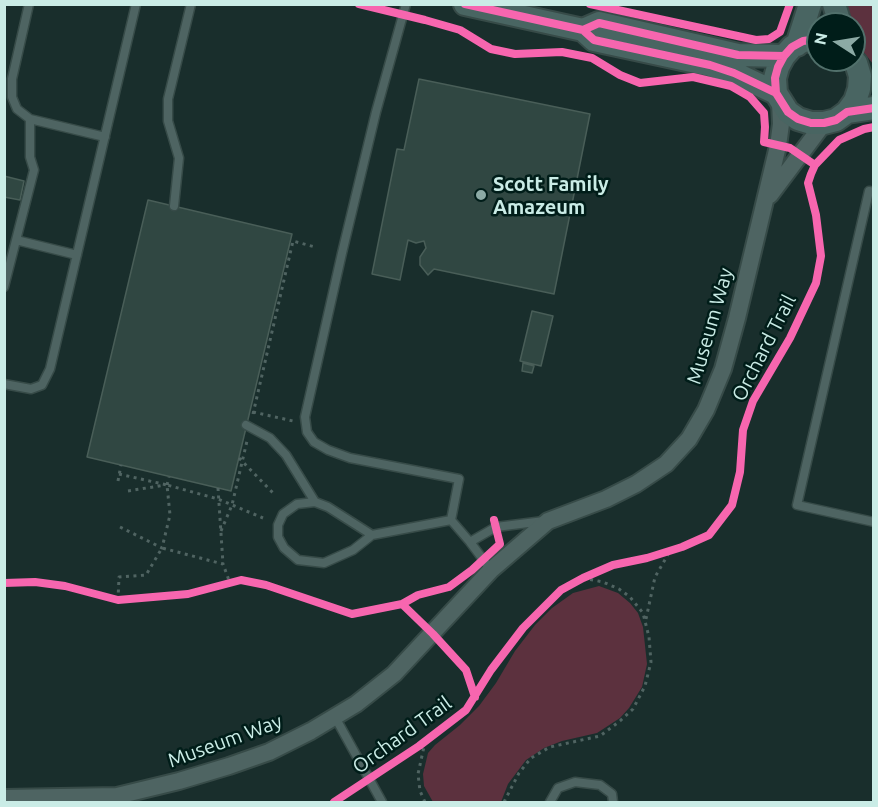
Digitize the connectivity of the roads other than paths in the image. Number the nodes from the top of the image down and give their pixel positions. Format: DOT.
graph roads {
  1 [pos="28,4"];
  2 [pos="136,4"];
  3 [pos="191,4"];
  4 [pos="406,4"];
  5 [pos="465,4"];
  6 [pos="810,4"];
  7 [pos="583,30"];
  8 [pos="799,47"];
  9 [pos="860,72"];
  10 [pos="778,97"];
  11 [pos="873,108"];
  12 [pos="847,112"];
  13 [pos="30,119"];
  14 [pos="824,123"];
  15 [pos="105,137"];
  16 [pos="873,192"];
  17 [pos="766,201"];
  18 [pos="174,206"];
  19 [pos="16,240"];
  20 [pos="77,255"];
  21 [pos="4,287"];
  22 [pos="4,384"];
  23 [pos="248,426"];
  24 [pos="315,502"];
  25 [pos="451,520"];
  26 [pos="548,521"];
  27 [pos="873,522"];
  28 [pos="372,535"];
  29 [pos="471,542"];
  30 [pos="491,570"];
  31 [pos="335,717"];
  32 [pos="4,798"];
  33 [pos="376,800"];
  34 [pos="550,802"];
  35 [pos="613,802"];
  1 -- 13 [label="lane"];
  2 -- 15 [label="lane"];
  3 -- 18 [label="lane"];
  4 -- 25 [label="lane"];
  5 -- 7 [label="street"];
  6 -- 8 [label="street"];
  7 -- 8 [label="street"];
  7 -- 10 [label="street"];
  8 -- 10 [label="street"];
  9 -- 12 [label="street"];
  10 -- 14 [label="street"];
  10 -- 17 [label="street"];
  11 -- 12 [label="street"];
  12 -- 14 [label="street"];
  13 -- 15 [label="lane"];
  13 -- 19 [label="lane"];
  14 -- 17 [label="street, Museum Way"];
  15 -- 20 [label="lane"];
  16 -- 27 [label="lane"];
  17 -- 26 [label="street, Museum Way"];
  19 -- 20 [label="lane"];
  19 -- 21 [label="lane"];
  20 -- 22 [label="lane"];
  23 -- 24 [label="lane"];
  24 -- 28 [label="lane"];
  24 -- 28 [label="lane"];
  25 -- 28 [label="lane"];
  25 -- 29 [label="lane"];
  26 -- 29 [label="lane"];
  26 -- 30 [label="street, Museum Way"];
  29 -- 30 [label="lane"];
  30 -- 31 [label="street, Museum Way"];
  31 -- 32 [label="street, Museum Way"];
  31 -- 33 [label="lane"];
  34 -- 35 [label="lane"];
}
